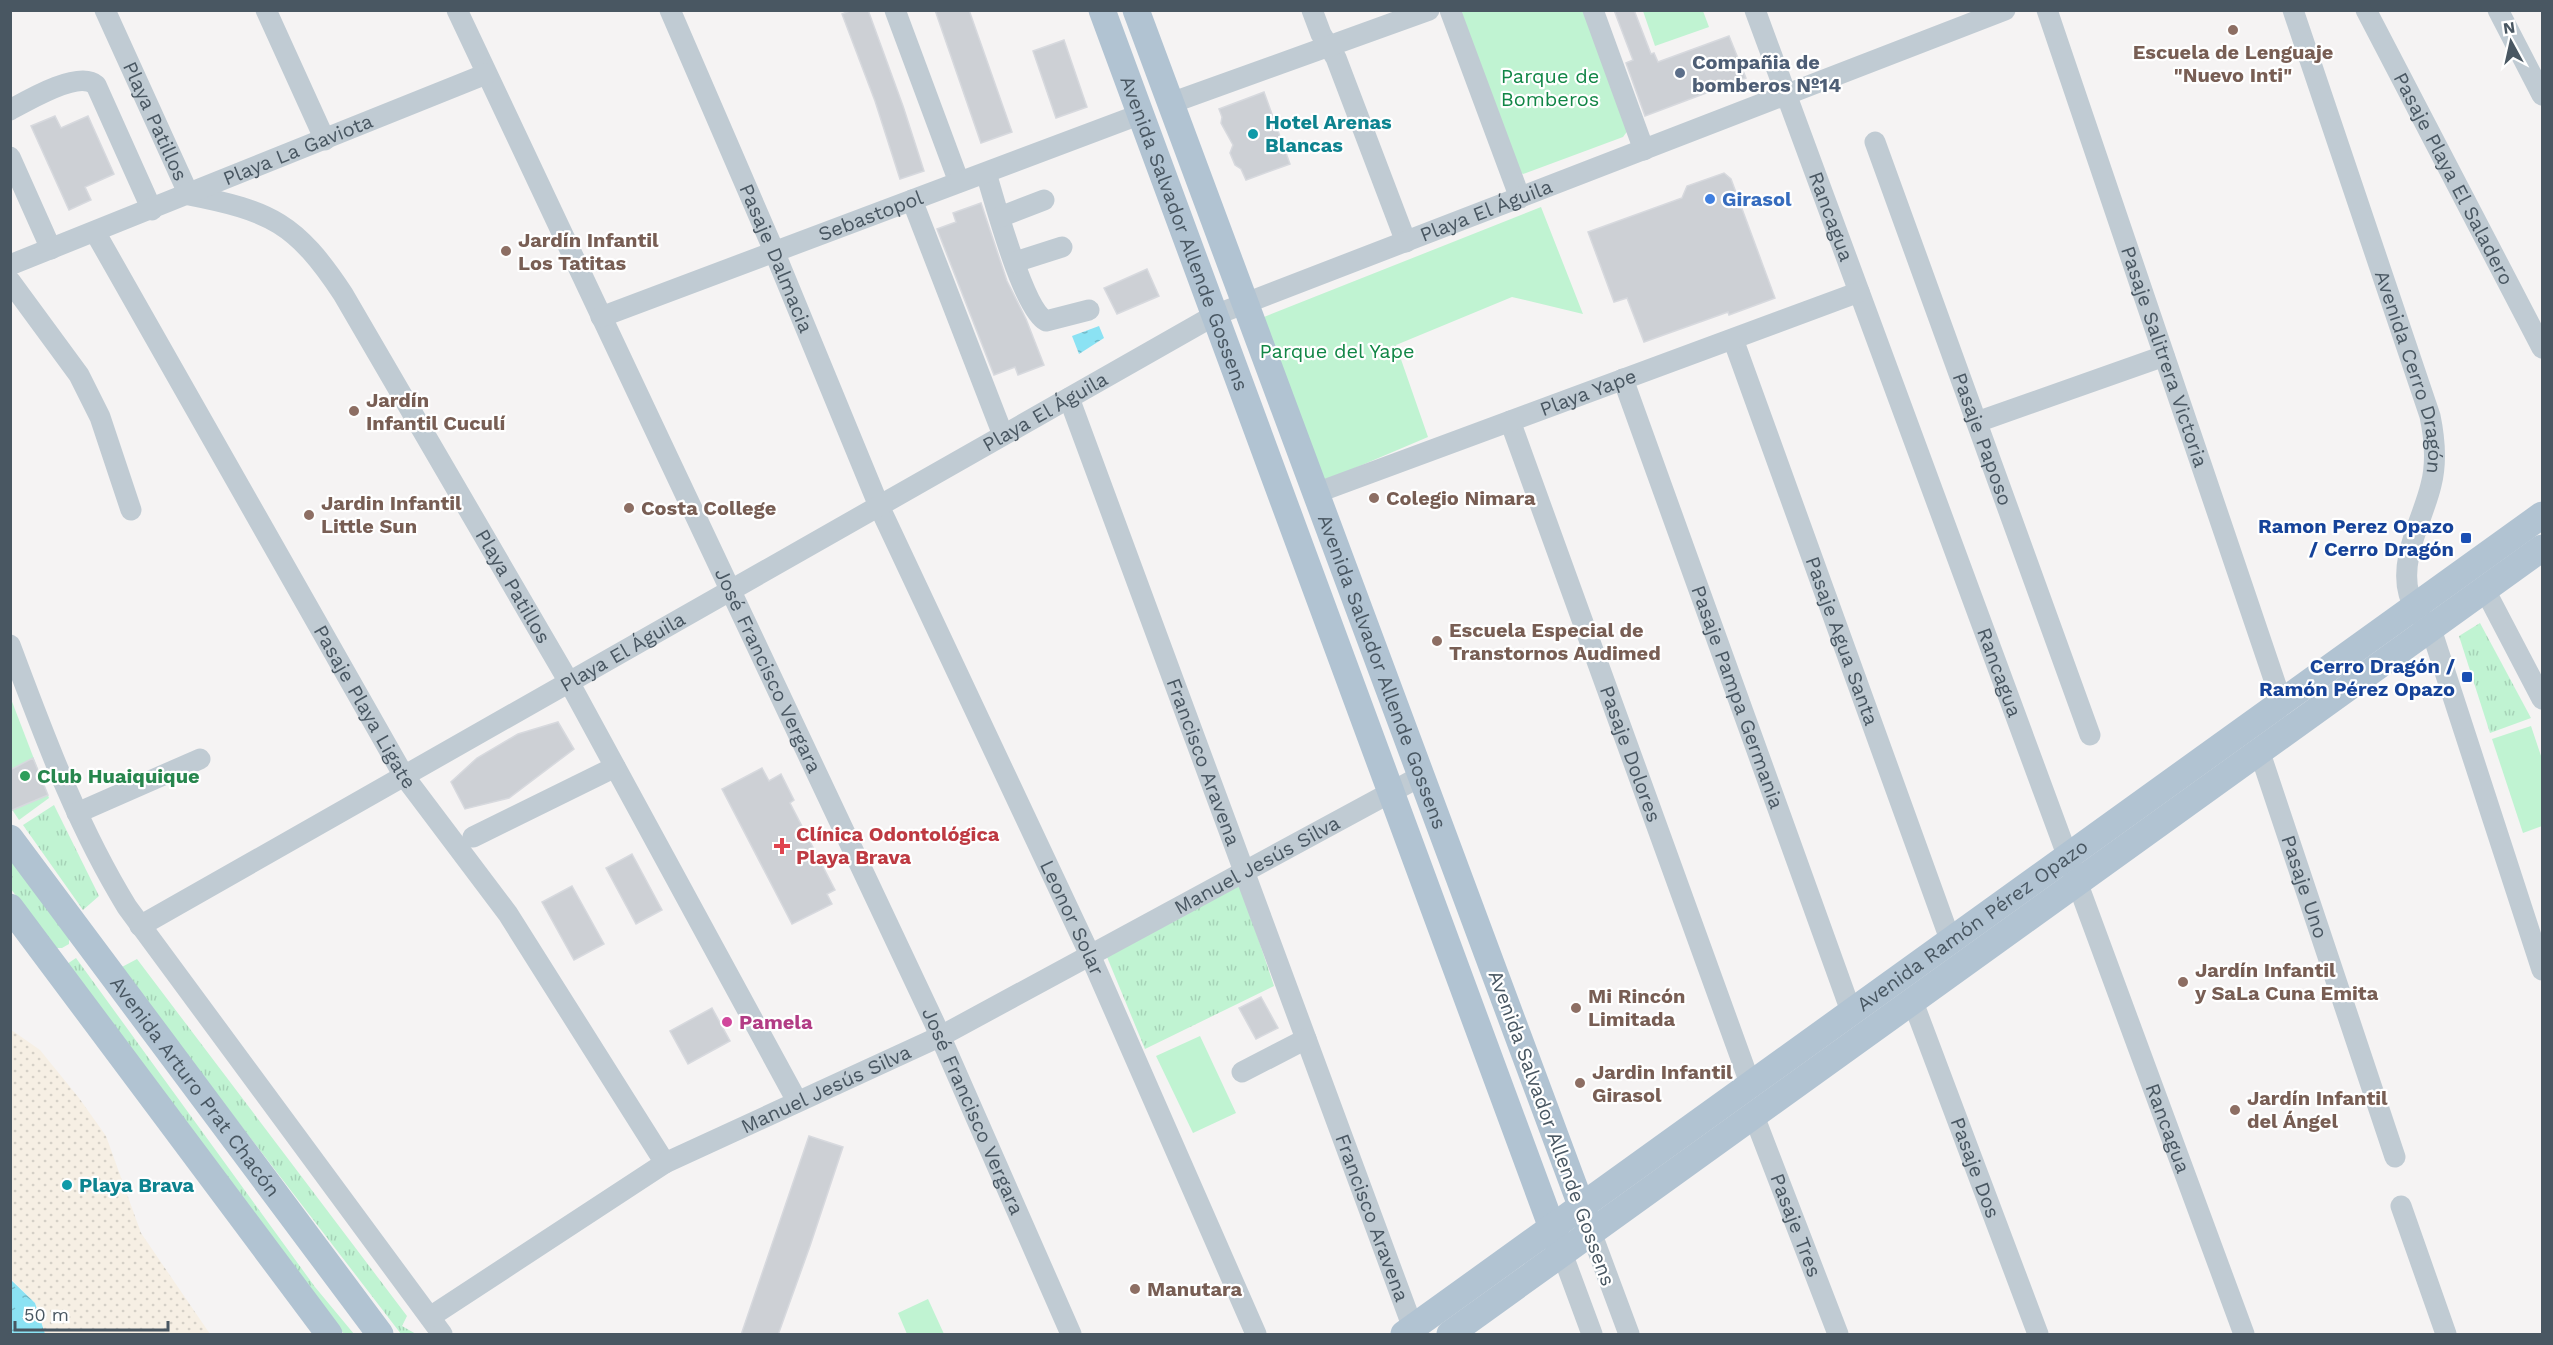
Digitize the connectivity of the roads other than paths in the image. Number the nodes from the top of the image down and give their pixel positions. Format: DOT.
graph roads {
  1 [pos="105,10"];
  2 [pos="266,10"];
  3 [pos="457,10"];
  4 [pos="670,10"];
  5 [pos="895,10"];
  6 [pos="1102,10"];
  7 [pos="1136,10"];
  8 [pos="1312,10"];
  9 [pos="1429,10"];
  10 [pos="1450,10"];
  11 [pos="1593,10"];
  12 [pos="1755,10"];
  13 [pos="2046,10"];
  14 [pos="2293,10"];
  15 [pos="2366,10"];
  16 [pos="2498,10"];
  17 [pos="1999,12"];
  18 [pos="1328,46"];
  19 [pos="486,74"];
  20 [pos="1786,95"];
  21 [pos="2542,95"];
  22 [pos="1171,103"];
  23 [pos="10,110"];
  24 [pos="1141,114"];
  25 [pos="325,140"];
  26 [pos="1875,142"];
  27 [pos="1644,150"];
  28 [pos="10,158"];
  29 [pos="986,173"];
  30 [pos="959,182"];
  31 [pos="189,195"];
  32 [pos="1520,198"];
  33 [pos="912,200"];
  34 [pos="1044,200"];
  35 [pos="152,210"];
  36 [pos="1000,217"];
  37 [pos="95,232"];
  38 [pos="1406,242"];
  39 [pos="1062,247"];
  40 [pos="51,249"];
  41 [pos="774,251"];
  42 [pos="1015,262"];
  43 [pos="10,265"];
  44 [pos="10,281"];
  45 [pos="1859,292"];
  46 [pos="1245,303"];
  47 [pos="1089,309"];
  48 [pos="1215,315"];
  49 [pos="601,316"];
  50 [pos="1733,339"];
  51 [pos="2542,348"];
  52 [pos="2164,356"];
  53 [pos="1623,379"];
  54 [pos="1070,398"];
  55 [pos="1510,421"];
  56 [pos="1977,422"];
  57 [pos="1003,435"];
  58 [pos="1316,493"];
  59 [pos="879,506"];
  60 [pos="131,510"];
  61 [pos="2542,515"];
  62 [pos="2542,548"];
  63 [pos="731,590"];
  64 [pos="2485,590"];
  65 [pos="2414,608"];
  66 [pos="2431,629"];
  67 [pos="10,645"];
  68 [pos="569,682"];
  69 [pos="2542,699"];
  70 [pos="2282,703"];
  71 [pos="2090,735"];
  72 [pos="2260,753"];
  73 [pos="200,759"];
  74 [pos="615,766"];
  75 [pos="404,776"];
  76 [pos="1421,776"];
  77 [pos="1391,792"];
  78 [pos="77,813"];
  79 [pos="473,837"];
  80 [pos="10,838"];
  81 [pos="2068,858"];
  82 [pos="1245,871"];
  83 [pos="2078,884"];
  84 [pos="10,907"];
  85 [pos="140,926"];
  86 [pos="1951,942"];
  87 [pos="2538,944"];
  88 [pos="1090,955"];
  89 [pos="2542,970"];
  90 [pos="1913,1002"];
  91 [pos="1852,1014"];
  92 [pos="941,1036"];
  93 [pos="1306,1039"];
  94 [pos="1242,1072"];
  95 [pos="1751,1086"];
  96 [pos="797,1101"];
  97 [pos="1754,1116"];
  98 [pos="2395,1156"];
  99 [pos="665,1162"];
  100 [pos="2401,1206"];
  101 [pos="1586,1220"];
  102 [pos="1553,1228"];
  103 [pos="1562,1253"];
  104 [pos="430,1317"];
  105 [pos="1409,1331"];
  106 [pos="329,1335"];
  107 [pos="380,1335"];
  108 [pos="442,1335"];
  109 [pos="1071,1335"];
  110 [pos="1256,1335"];
  111 [pos="1450,1335"];
  112 [pos="1592,1335"];
  113 [pos="1629,1335"];
  114 [pos="1838,1335"];
  115 [pos="2038,1335"];
  116 [pos="2244,1335"];
  117 [pos="2446,1335"];
  1 -- 31 [label="street, Playa Patillos"];
  2 -- 25 [label="street"];
  3 -- 19 [label="street, José Francisco Vergara"];
  4 -- 41 [label="street, Pasaje Dalmacia"];
  5 -- 30 [label="street"];
  6 -- 24 [label="main road, Avenida Salvador Allende Gossens"];
  7 -- 22 [label="main road, Avenida Salvador Allende Gossens"];
  8 -- 18 [label="street"];
  9 -- 18 [label="street"];
  10 -- 32 [label="street"];
  11 -- 27 [label="street"];
  12 -- 20 [label="street, Rancagua"];
  13 -- 52 [label="street, Pasaje Salitrera Victoria"];
  14 -- 65 [label="street, Avenida Cerro Dragón"];
  15 -- 51 [label="street, Pasaje Playa El Saladero"];
  16 -- 21 [label="street"];
  17 -- 20 [label="street, Playa El Águila"];
  18 -- 22 [label="street"];
  18 -- 38 [label="street"];
  19 -- 25 [label="street, Playa La Gaviota"];
  19 -- 49 [label="street, José Francisco Vergara"];
  20 -- 27 [label="street, Playa El Águila"];
  20 -- 45 [label="street, Rancagua"];
  22 -- 46 [label="main road, Avenida Salvador Allende Gossens"];
  23 -- 35 [label="street"];
  24 -- 29 [label="street, Sebastopol"];
  24 -- 48 [label="main road, Avenida Salvador Allende Gossens"];
  25 -- 31 [label="street, Playa La Gaviota"];
  26 -- 56 [label="street, Pasaje Paposo"];
  27 -- 32 [label="street, Playa El Águila"];
  28 -- 40 [label="street"];
  29 -- 30 [label="street, Sebastopol"];
  29 -- 36 [label="street"];
  30 -- 33 [label="street, Sebastopol"];
  31 -- 35 [label="street, Playa La Gaviota"];
  31 -- 68 [label="street, Playa Patillos"];
  32 -- 38 [label="street, Playa El Águila"];
  33 -- 41 [label="street, Sebastopol"];
  33 -- 57 [label="street"];
  34 -- 36 [label="street"];
  35 -- 37 [label="street, Playa La Gaviota"];
  36 -- 42 [label="street"];
  37 -- 40 [label="street, Playa La Gaviota"];
  37 -- 75 [label="street, Pasaje Playa Ligate"];
  38 -- 46 [label="street, Playa El Águila"];
  39 -- 42 [label="street"];
  40 -- 43 [label="street, Playa La Gaviota"];
  41 -- 49 [label="street, Sebastopol"];
  41 -- 59 [label="street, Pasaje Dalmacia"];
  42 -- 47 [label="street"];
  44 -- 60 [label="street"];
  45 -- 50 [label="street, Playa Yape"];
  45 -- 81 [label="street, Rancagua"];
  46 -- 48 [label="street, Playa El Águila"];
  46 -- 58 [label="main road, Avenida Salvador Allende Gossens"];
  48 -- 54 [label="street, Playa El Águila"];
  48 -- 77 [label="main road, Avenida Salvador Allende Gossens"];
  49 -- 63 [label="street, José Francisco Vergara"];
  50 -- 53 [label="street, Playa Yape"];
  50 -- 86 [label="street, Pasaje Agua Santa"];
  52 -- 56 [label="street"];
  52 -- 70 [label="street, Pasaje Salitrera Victoria"];
  53 -- 55 [label="street, Playa Yape"];
  53 -- 91 [label="street, Pasaje Pampa Germania"];
  54 -- 57 [label="street, Playa El Águila"];
  54 -- 82 [label="street, Francisco Aravena"];
  55 -- 58 [label="street, Playa Yape"];
  55 -- 95 [label="street, Pasaje Dolores"];
  56 -- 71 [label="street, Pasaje Paposo"];
  57 -- 59 [label="street, Playa El Águila"];
  58 -- 76 [label="main road, Avenida Salvador Allende Gossens"];
  59 -- 63 [label="street, Playa El Águila"];
  59 -- 88 [label="street, Leonor Solar"];
  61 -- 65 [label="main road, Avenida Ramón Pérez Opazo"];
  62 -- 64 [label="main road, Avenida Ramón Pérez Opazo"];
  63 -- 68 [label="street, Playa El Águila"];
  63 -- 92 [label="street, José Francisco Vergara"];
  64 -- 66 [label="main road, Avenida Ramón Pérez Opazo"];
  64 -- 69 [label="street"];
  65 -- 66 [label="street, Avenida Cerro Dragón"];
  65 -- 70 [label="main road, Avenida Ramón Pérez Opazo"];
  66 -- 72 [label="main road, Avenida Ramón Pérez Opazo"];
  66 -- 87 [label="street, Avenida Cerro Dragón"];
  67 -- 78 [label="street"];
  68 -- 74 [label="street, Playa Patillos"];
  68 -- 75 [label="street, Playa El Águila"];
  70 -- 81 [label="main road, Avenida Ramón Pérez Opazo"];
  72 -- 83 [label="main road, Avenida Ramón Pérez Opazo"];
  72 -- 98 [label="street, Pasaje Uno"];
  73 -- 78 [label="street"];
  74 -- 79 [label="street"];
  74 -- 96 [label="street, Playa Patillos"];
  75 -- 85 [label="street, Playa El Águila"];
  75 -- 99 [label="street, Pasaje Playa Ligate"];
  76 -- 77 [label="street, Manuel Jesús Silva"];
  76 -- 101 [label="main road, Avenida Salvador Allende Gossens"];
  77 -- 82 [label="street, Manuel Jesús Silva"];
  77 -- 102 [label="main road, Avenida Salvador Allende Gossens"];
  78 -- 85 [label="street"];
  80 -- 107 [label="main road, Avenida Arturo Prat Chacón"];
  81 -- 83 [label="street, Rancagua"];
  81 -- 86 [label="main road, Avenida Ramón Pérez Opazo"];
  82 -- 88 [label="street, Manuel Jesús Silva"];
  82 -- 93 [label="street, Francisco Aravena"];
  83 -- 90 [label="main road, Avenida Ramón Pérez Opazo"];
  83 -- 116 [label="street, Rancagua"];
  84 -- 106 [label="main road, Avenida Arturo Prat Chacón"];
  85 -- 104 [label="street"];
  86 -- 91 [label="main road, Avenida Ramón Pérez Opazo"];
  87 -- 89 [label="street, Avenida Cerro Dragón"];
  88 -- 92 [label="street, Manuel Jesús Silva"];
  88 -- 110 [label="street, Leonor Solar"];
  90 -- 97 [label="main road, Avenida Ramón Pérez Opazo"];
  90 -- 115 [label="street, Pasaje Dos"];
  91 -- 95 [label="main road, Avenida Ramón Pérez Opazo"];
  92 -- 96 [label="street, Manuel Jesús Silva"];
  92 -- 109 [label="street, José Francisco Vergara"];
  93 -- 94 [label="street"];
  93 -- 105 [label="street, Francisco Aravena"];
  95 -- 101 [label="main road, Avenida Ramón Pérez Opazo"];
  96 -- 99 [label="street, Manuel Jesús Silva"];
  97 -- 101 [label="main road, Avenida Ramón Pérez Opazo"];
  97 -- 114 [label="street, Pasaje Tres"];
  99 -- 104 [label="street, Manuel Jesús Silva"];
  100 -- 117 [label="street"];
  101 -- 102 [label="main road, Avenida Ramón Pérez Opazo"];
  101 -- 103 [label="main road, Avenida Ramón Pérez Opazo"];
  101 -- 113 [label="street, Avenida Salvador Allende Gossens"];
  102 -- 103 [label="main road, Avenida Salvador Allende Gossens"];
  102 -- 105 [label="main road, Avenida Ramón Pérez Opazo"];
  103 -- 111 [label="main road, Avenida Ramón Pérez Opazo"];
  103 -- 112 [label="street, Avenida Salvador Allende Gossens"];
  104 -- 108 [label="street"];
}
